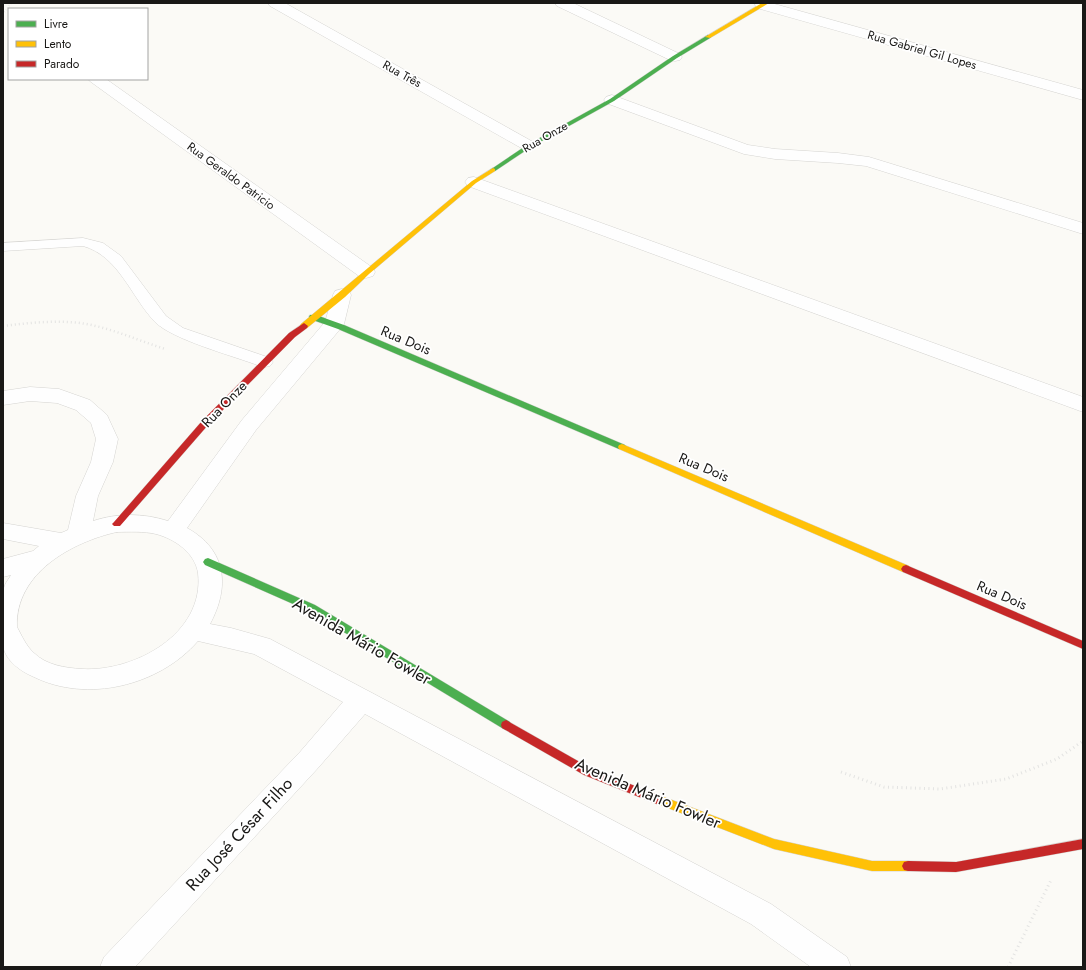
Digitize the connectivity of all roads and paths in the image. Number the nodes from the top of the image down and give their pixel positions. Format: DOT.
graph roads {
  1 [pos="11,3"];
  2 [pos="275,3"];
  3 [pos="562,3"];
  4 [pos="764,4"];
  5 [pos="3,14"];
  6 [pos="675,57"];
  7 [pos="97,80"];
  8 [pos="1083,95"];
  9 [pos="612,100"];
  10 [pos="529,146"];
  11 [pos="474,182"];
  12 [pos="1083,229"];
  13 [pos="3,247"];
  14 [pos="366,272"];
  15 [pos="342,295"];
  16 [pos="313,317"];
  17 [pos="334,324"];
  18 [pos="3,326"];
  19 [pos="168,350"];
  20 [pos="265,362"];
  21 [pos="3,398"];
  22 [pos="1083,404"];
  23 [pos="117,524"];
  24 [pos="173,530"];
  25 [pos="3,531"];
  26 [pos="70,538"];
  27 [pos="38,558"];
  28 [pos="208,562"];
  29 [pos="3,568"];
  30 [pos="4,627"];
  31 [pos="194,631"];
  32 [pos="1083,645"];
  33 [pos="10,654"];
  34 [pos="361,700"];
  35 [pos="1083,741"];
  36 [pos="841,772"];
  37 [pos="1083,844"];
  38 [pos="1070,846"];
  39 [pos="114,967"];
  40 [pos="836,967"];
  41 [pos="1008,967"];
  1 -- 5 [label="path"];
  2 -- 10 [label="street, Rua Três"];
  3 -- 6 [label="street"];
  4 -- 6 [label="street, Rua Onze"];
  4 -- 8 [label="street, Rua Gabriel Gil Lopes"];
  6 -- 9 [label="street, Rua Onze"];
  7 -- 14 [label="street, Rua Geraldo Patricio"];
  9 -- 10 [label="street, Rua Onze"];
  9 -- 12 [label="street"];
  10 -- 11 [label="street, Rua Onze"];
  11 -- 14 [label="street, Rua Onze"];
  11 -- 22 [label="street"];
  13 -- 20 [label="lane"];
  14 -- 15 [label="street, Rua Onze"];
  15 -- 16 [label="street, Rua Onze"];
  15 -- 17 [label="street"];
  16 -- 17 [label="street, Rua Dois"];
  16 -- 20 [label="street, Rua Onze"];
  17 -- 24 [label="street"];
  17 -- 32 [label="street, Rua Dois"];
  18 -- 19 [label="path"];
  20 -- 23 [label="street, Rua Onze"];
  21 -- 26 [label="street"];
  23 -- 24 [label="street"];
  23 -- 26 [label="street"];
  24 -- 28 [label="street"];
  25 -- 26 [label="street"];
  26 -- 27 [label="street"];
  27 -- 29 [label="street"];
  27 -- 30 [label="street"];
  28 -- 31 [label="street"];
  28 -- 38 [label="street, Avenida Mário Fowler"];
  30 -- 33 [label="street"];
  31 -- 33 [label="street"];
  31 -- 34 [label="street"];
  34 -- 39 [label="street, Rua José César Filho"];
  34 -- 40 [label="street"];
  35 -- 36 [label="path"];
  37 -- 38 [label="street, Avenida Mário Fowler"];
  38 -- 41 [label="path"];
}
